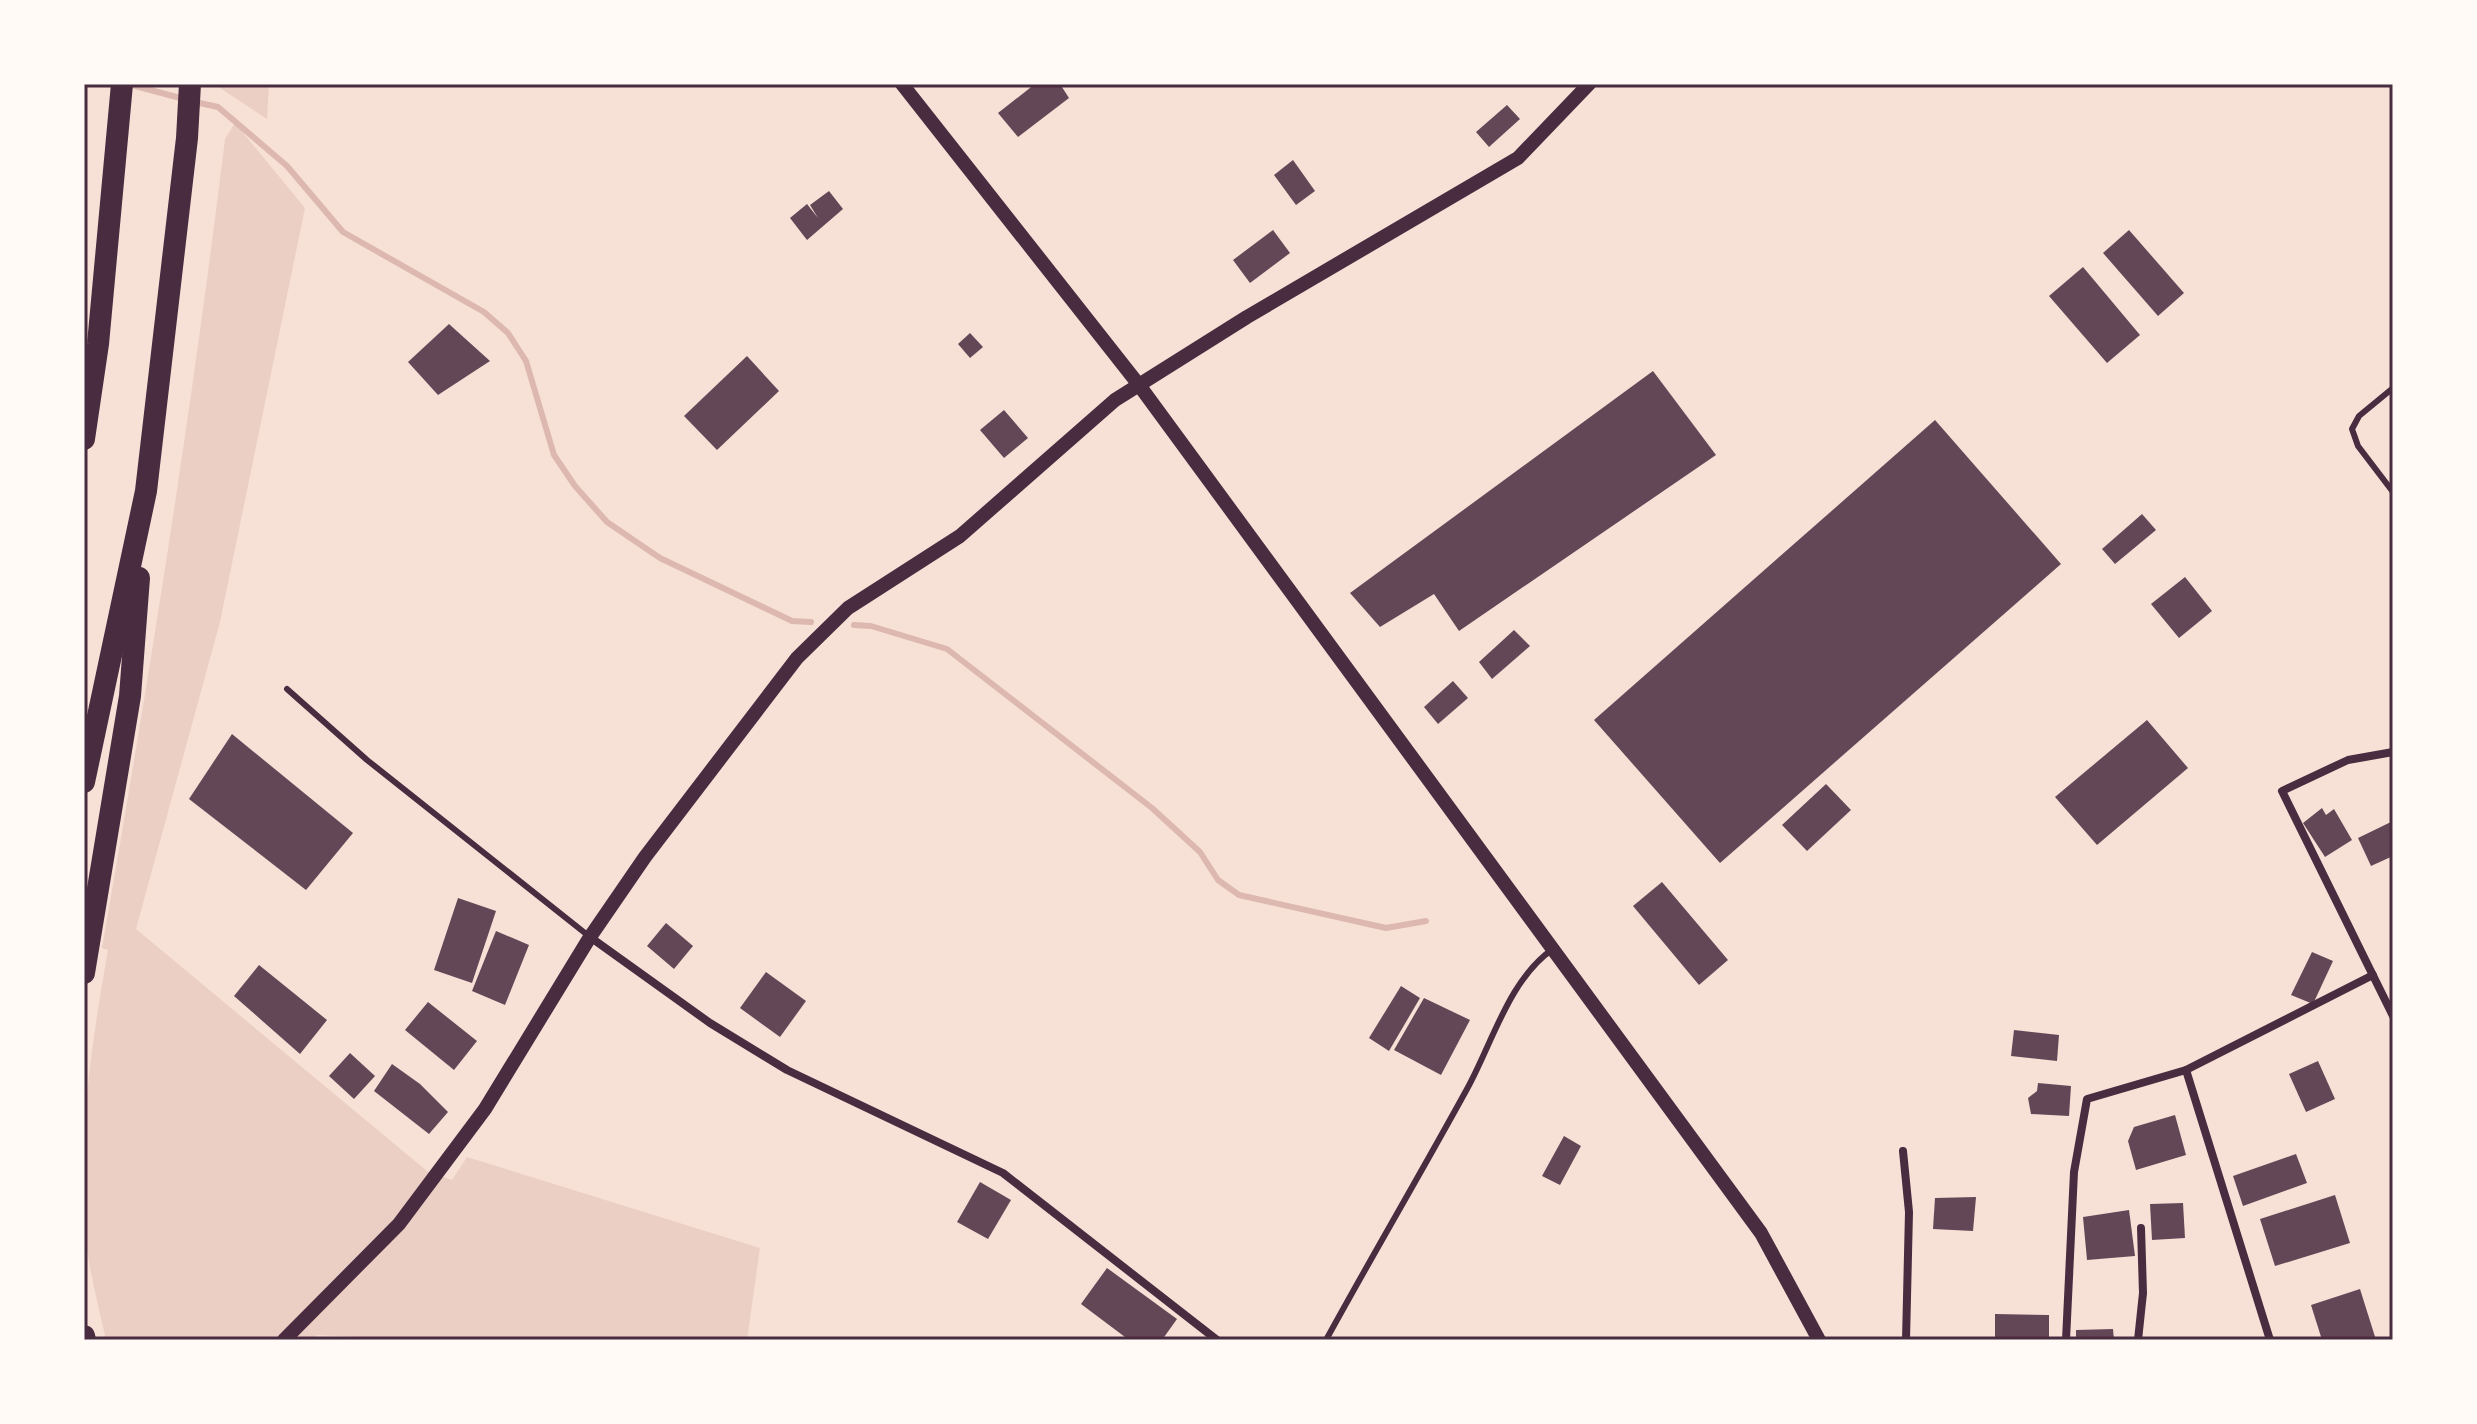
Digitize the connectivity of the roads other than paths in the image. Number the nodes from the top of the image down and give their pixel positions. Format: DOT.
graph roads {
  1 [pos="122,84"];
  2 [pos="190,84"];
  3 [pos="902,84"];
  4 [pos="1589,84"];
  5 [pos="1139,385"];
  6 [pos="2393,388"];
  7 [pos="84,439"];
  8 [pos="146,491"];
  9 [pos="2393,492"];
  10 [pos="287,689"];
  11 [pos="2393,752"];
  12 [pos="84,782"];
  13 [pos="590,937"];
  14 [pos="1553,949"];
  15 [pos="84,973"];
  16 [pos="2373,975"];
  17 [pos="2393,1016"];
  18 [pos="2186,1070"];
  19 [pos="1903,1151"];
  20 [pos="2141,1228"];
  21 [pos="284,1340"];
  22 [pos="1217,1340"];
  23 [pos="1326,1340"];
  24 [pos="1819,1340"];
  25 [pos="1906,1340"];
  26 [pos="2066,1340"];
  27 [pos="2138,1340"];
  28 [pos="2270,1340"];
  1 -- 7 [label="highway"];
  2 -- 8 [label="highway"];
  3 -- 5 [label="street"];
  4 -- 5 [label="street"];
  5 -- 13 [label="street"];
  5 -- 14 [label="street"];
  6 -- 9 [label="lane"];
  8 -- 12 [label="highway"];
  8 -- 15 [label="highway"];
  10 -- 13 [label="lane"];
  11 -- 16 [label="street"];
  13 -- 21 [label="street"];
  13 -- 22 [label="street"];
  14 -- 23 [label="lane"];
  14 -- 24 [label="street"];
  16 -- 17 [label="street"];
  16 -- 18 [label="street"];
  18 -- 26 [label="street"];
  18 -- 28 [label="street"];
  19 -- 25 [label="street"];
  20 -- 27 [label="street"];
}
